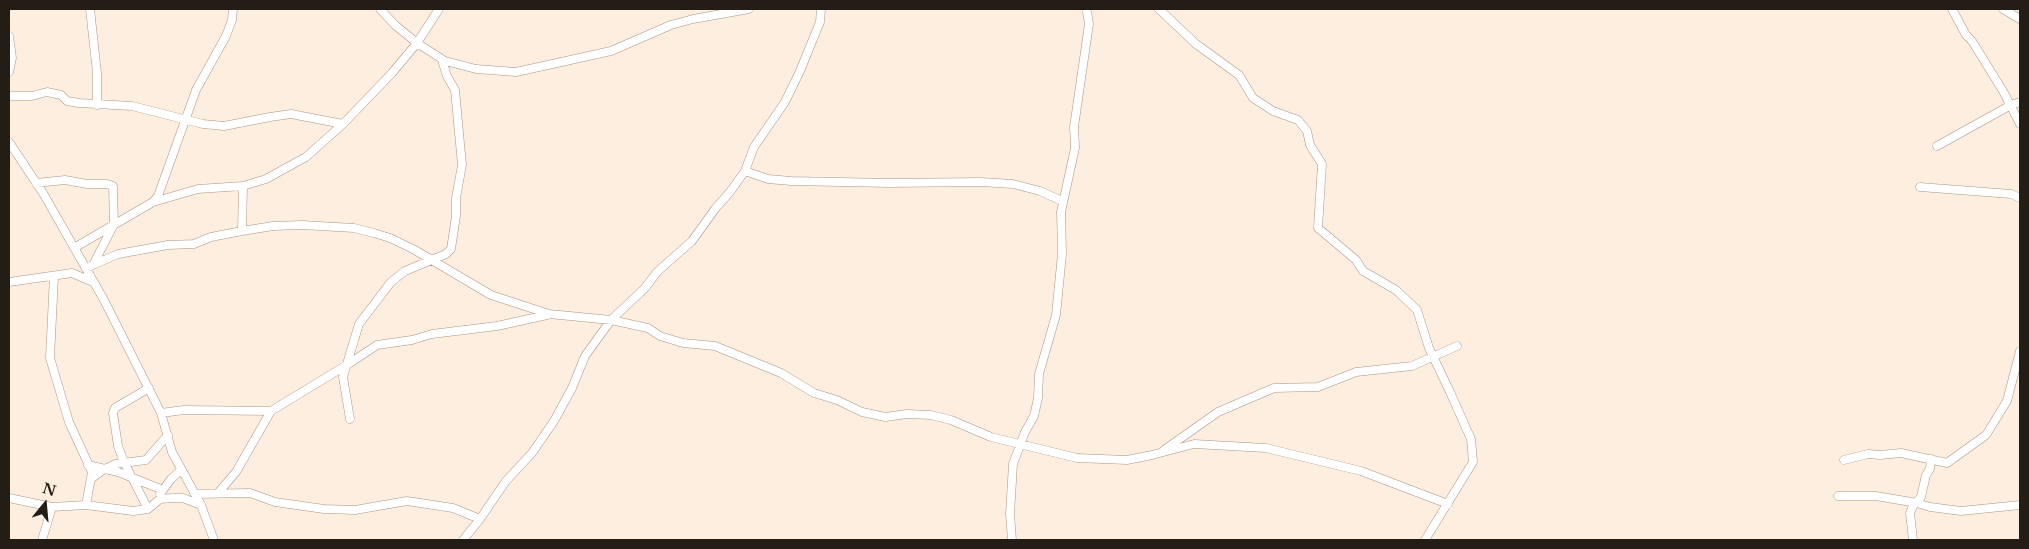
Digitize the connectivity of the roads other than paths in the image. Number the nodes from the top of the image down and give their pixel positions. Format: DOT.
graph roads {
  1 [pos="90,9"];
  2 [pos="233,9"];
  3 [pos="380,9"];
  4 [pos="749,9"];
  5 [pos="821,9"];
  6 [pos="1159,9"];
  7 [pos="1952,9"];
  8 [pos="2003,9"];
  9 [pos="437,10"];
  10 [pos="1087,12"];
  11 [pos="2020,19"];
  12 [pos="9,36"];
  13 [pos="417,43"];
  14 [pos="442,60"];
  15 [pos="9,72"];
  16 [pos="9,96"];
  17 [pos="2020,102"];
  18 [pos="97,105"];
  19 [pos="2011,105"];
  20 [pos="187,120"];
  21 [pos="343,124"];
  22 [pos="2020,124"];
  23 [pos="9,142"];
  24 [pos="1937,146"];
  25 [pos="745,171"];
  26 [pos="36,183"];
  27 [pos="243,186"];
  28 [pos="1920,187"];
  29 [pos="2020,198"];
  30 [pos="1062,201"];
  31 [pos="154,202"];
  32 [pos="114,224"];
  33 [pos="242,231"];
  34 [pos="74,248"];
  35 [pos="432,260"];
  36 [pos="90,266"];
  37 [pos="54,276"];
  38 [pos="9,282"];
  39 [pos="93,282"];
  40 [pos="549,314"];
  41 [pos="611,320"];
  42 [pos="1457,346"];
  43 [pos="2020,351"];
  44 [pos="1433,357"];
  45 [pos="346,366"];
  46 [pos="149,388"];
  47 [pos="272,411"];
  48 [pos="160,414"];
  49 [pos="350,419"];
  50 [pos="168,435"];
  51 [pos="1021,444"];
  52 [pos="1158,454"];
  53 [pos="1931,459"];
  54 [pos="1844,460"];
  55 [pos="124,462"];
  56 [pos="88,465"];
  57 [pos="103,470"];
  58 [pos="181,470"];
  59 [pos="92,478"];
  60 [pos="132,478"];
  61 [pos="163,490"];
  62 [pos="218,493"];
  63 [pos="194,494"];
  64 [pos="1838,496"];
  65 [pos="9,498"];
  66 [pos="155,502"];
  67 [pos="1917,503"];
  68 [pos="1448,504"];
  69 [pos="86,505"];
  70 [pos="201,505"];
  71 [pos="2020,505"];
  72 [pos="52,507"];
  73 [pos="148,509"];
  74 [pos="480,519"];
  75 [pos="42,540"];
  76 [pos="214,540"];
  77 [pos="463,540"];
  78 [pos="1012,540"];
  79 [pos="1425,540"];
  80 [pos="1913,540"];
  1 -- 18 [label="street"];
  2 -- 20 [label="street"];
  3 -- 13 [label="street"];
  4 -- 14 [label="street"];
  5 -- 25 [label="street"];
  6 -- 44 [label="street"];
  7 -- 19 [label="street"];
  8 -- 11 [label="street"];
  9 -- 13 [label="street"];
  10 -- 30 [label="street"];
  12 -- 15 [label="street"];
  13 -- 14 [label="street"];
  13 -- 21 [label="street"];
  14 -- 35 [label="street"];
  16 -- 18 [label="street"];
  17 -- 19 [label="street"];
  18 -- 20 [label="street"];
  19 -- 22 [label="street"];
  19 -- 24 [label="street"];
  20 -- 21 [label="street"];
  20 -- 31 [label="street"];
  21 -- 27 [label="street"];
  23 -- 26 [label="street"];
  25 -- 30 [label="street"];
  25 -- 41 [label="street"];
  26 -- 32 [label="street"];
  26 -- 34 [label="street"];
  27 -- 31 [label="street"];
  27 -- 33 [label="street"];
  28 -- 29 [label="street"];
  30 -- 51 [label="street"];
  31 -- 32 [label="street"];
  32 -- 34 [label="street"];
  32 -- 36 [label="street"];
  33 -- 35 [label="street"];
  33 -- 36 [label="street"];
  34 -- 36 [label="street"];
  35 -- 40 [label="street"];
  35 -- 45 [label="street"];
  36 -- 39 [label="street"];
  37 -- 38 [label="street"];
  37 -- 39 [label="street"];
  37 -- 56 [label="street"];
  39 -- 46 [label="street"];
  40 -- 41 [label="street"];
  40 -- 45 [label="street"];
  41 -- 51 [label="street"];
  41 -- 74 [label="street"];
  42 -- 44 [label="street"];
  43 -- 53 [label="street"];
  44 -- 52 [label="street"];
  44 -- 68 [label="street"];
  45 -- 47 [label="street"];
  45 -- 49 [label="street"];
  46 -- 48 [label="street"];
  46 -- 55 [label="street"];
  47 -- 48 [label="street"];
  47 -- 62 [label="street"];
  48 -- 50 [label="street"];
  50 -- 55 [label="street"];
  50 -- 58 [label="street"];
  51 -- 52 [label="street"];
  51 -- 78 [label="street"];
  52 -- 68 [label="street"];
  53 -- 54 [label="street"];
  53 -- 67 [label="street"];
  55 -- 57 [label="street"];
  55 -- 60 [label="street"];
  56 -- 57 [label="street"];
  56 -- 59 [label="street"];
  57 -- 59 [label="street"];
  57 -- 60 [label="street"];
  58 -- 61 [label="street"];
  58 -- 63 [label="street"];
  59 -- 69 [label="street"];
  60 -- 61 [label="street"];
  60 -- 73 [label="street"];
  61 -- 66 [label="street"];
  62 -- 63 [label="street"];
  62 -- 74 [label="street"];
  63 -- 70 [label="street"];
  64 -- 67 [label="street"];
  65 -- 72 [label="street"];
  66 -- 70 [label="street"];
  66 -- 73 [label="street"];
  67 -- 71 [label="street"];
  67 -- 80 [label="street"];
  68 -- 79 [label="street"];
  69 -- 72 [label="street"];
  69 -- 73 [label="street"];
  70 -- 76 [label="street"];
  72 -- 75 [label="street"];
  74 -- 77 [label="street"];
}
